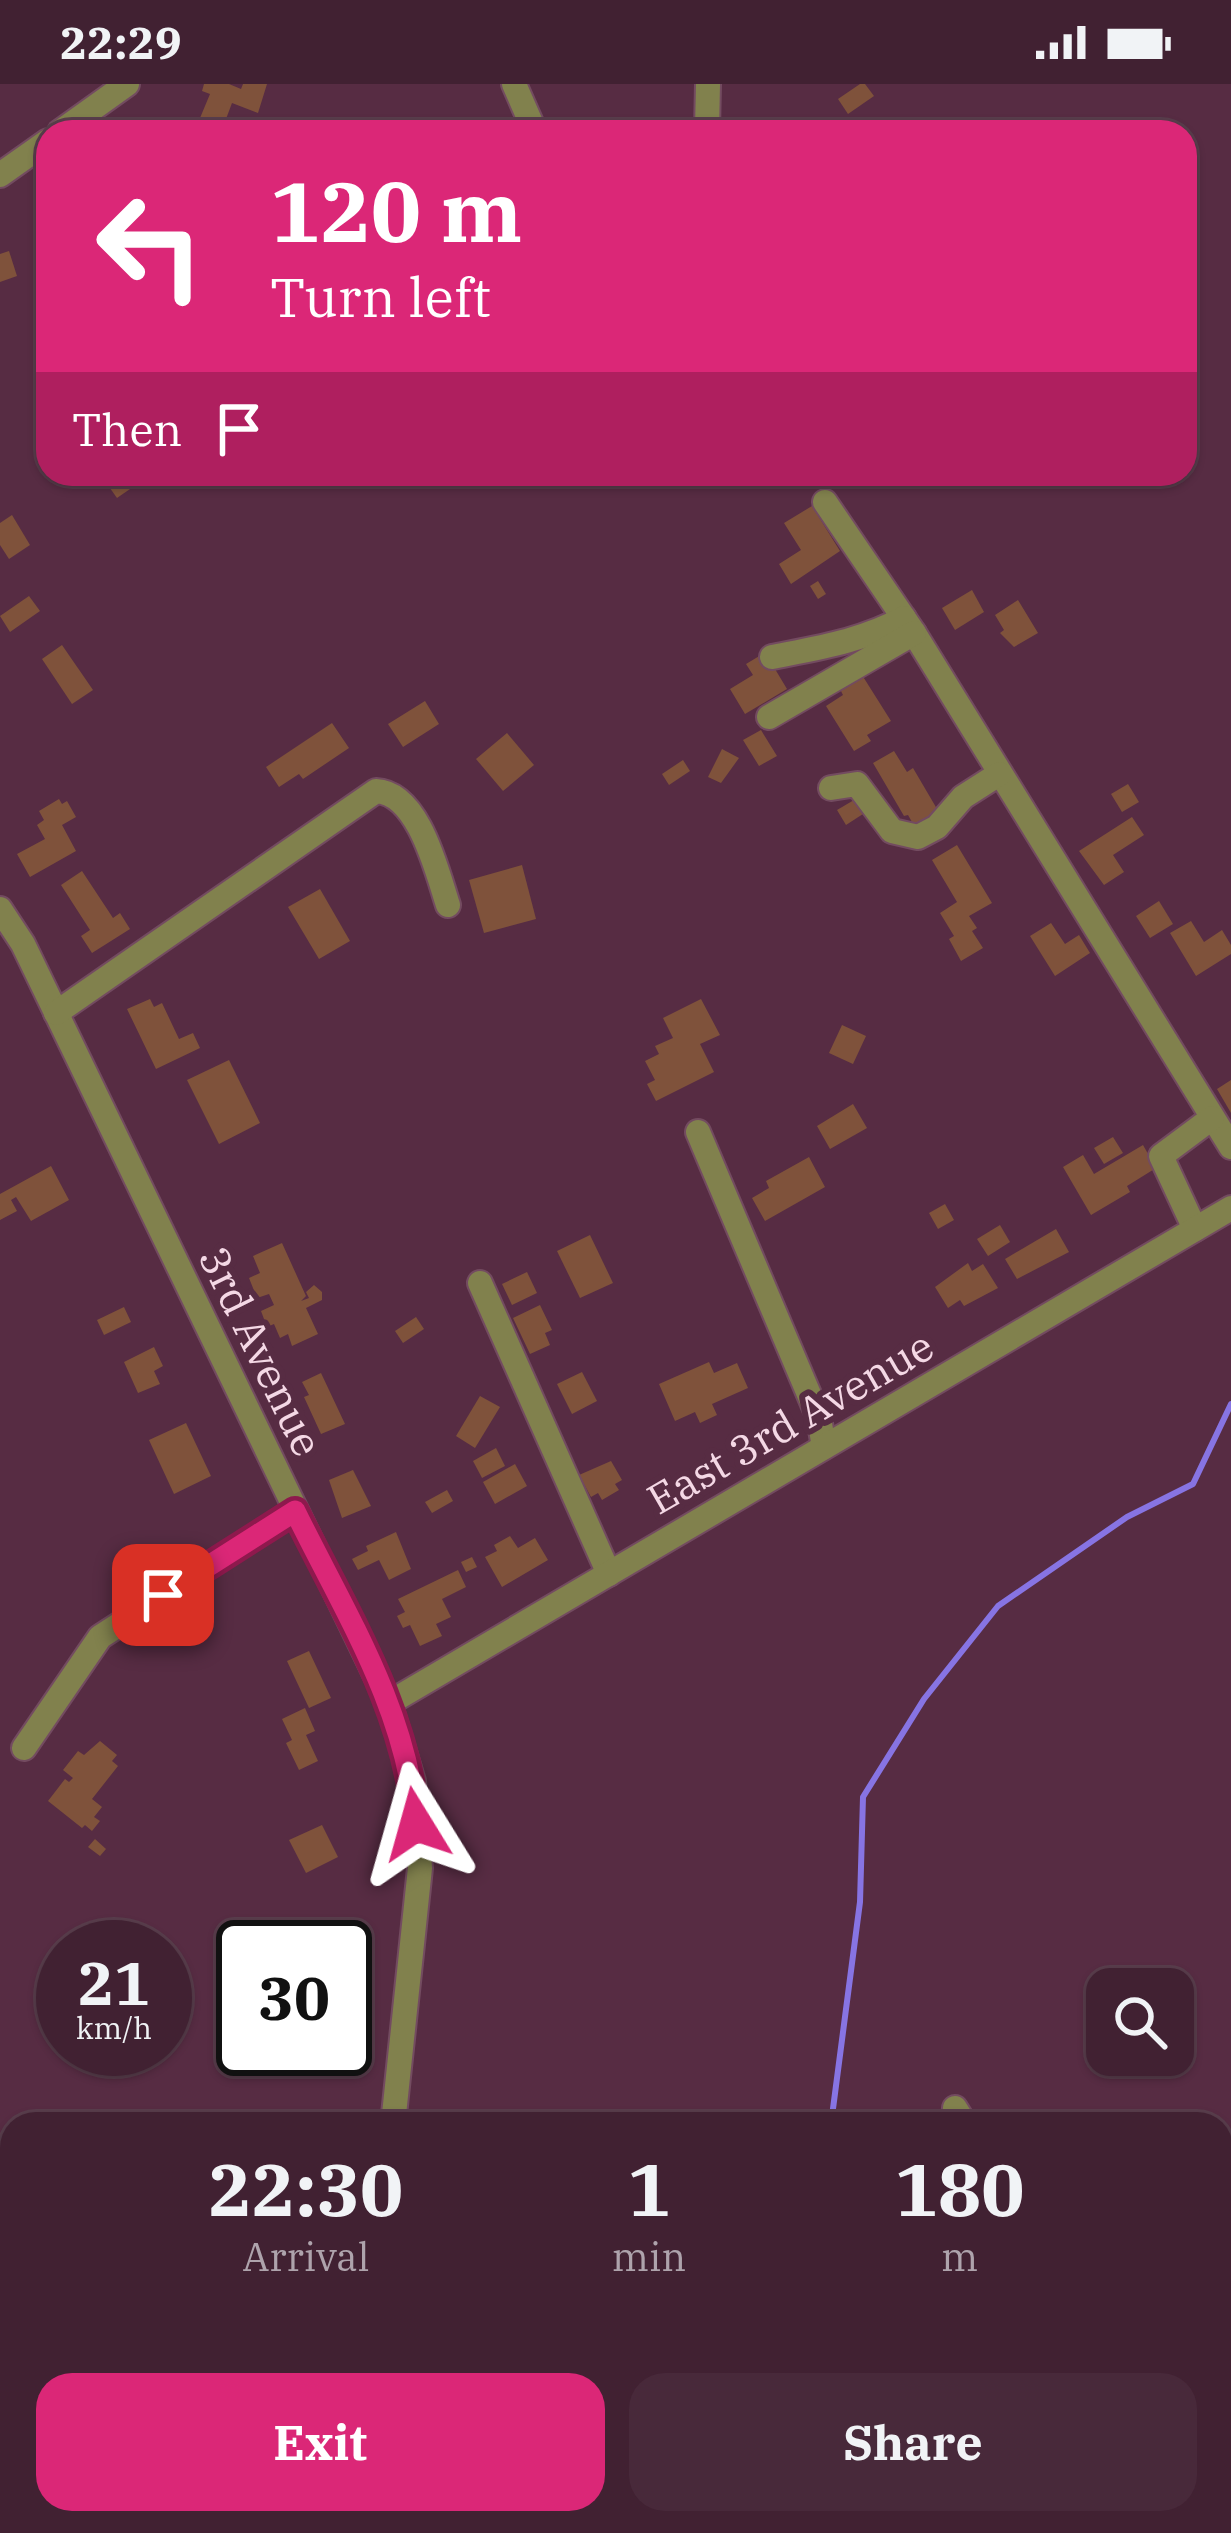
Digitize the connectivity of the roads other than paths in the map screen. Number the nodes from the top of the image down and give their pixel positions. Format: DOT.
graph roads {
  1 [pos="127,84"];
  2 [pos="514,84"];
  3 [pos="708,84"];
  4 [pos="77,120"];
  5 [pos="530,120"];
  6 [pos="707,120"];
  7 [pos="36,150"];
  8 [pos="0,175"];
  9 [pos="825,502"];
  10 [pos="909,626"];
  11 [pos="772,657"];
  12 [pos="770,717"];
  13 [pos="999,774"];
  14 [pos="831,788"];
  15 [pos="448,905"];
  16 [pos="0,909"];
  17 [pos="56,1013"];
  18 [pos="1213,1118"];
  19 [pos="698,1132"];
  20 [pos="1231,1148"];
  21 [pos="1229,1213"];
  22 [pos="1195,1229"];
  23 [pos="480,1283"];
  24 [pos="824,1447"];
  25 [pos="295,1511"];
  26 [pos="609,1574"];
  27 [pos="389,1703"];
  28 [pos="24,1748"];
  29 [pos="394,2112"];
  1 -- 4 [label="street"];
  2 -- 5 [label="street"];
  3 -- 6 [label="street"];
  7 -- 8 [label="street"];
  9 -- 10 [label="street"];
  10 -- 11 [label="street"];
  10 -- 12 [label="street"];
  10 -- 13 [label="street"];
  13 -- 14 [label="street"];
  13 -- 18 [label="street"];
  15 -- 17 [label="street"];
  16 -- 17 [label="street, 3rd Avenue"];
  17 -- 25 [label="street, 3rd Avenue"];
  18 -- 20 [label="street"];
  18 -- 22 [label="street"];
  19 -- 24 [label="street"];
  21 -- 22 [label="street, East 3rd Avenue"];
  22 -- 24 [label="street, East 3rd Avenue"];
  23 -- 26 [label="street"];
  24 -- 26 [label="street, East 3rd Avenue"];
  25 -- 27 [label="street, 3rd Avenue"];
  25 -- 28 [label="street"];
  26 -- 27 [label="street, East 3rd Avenue"];
  27 -- 29 [label="street, 3rd Avenue"];
}
